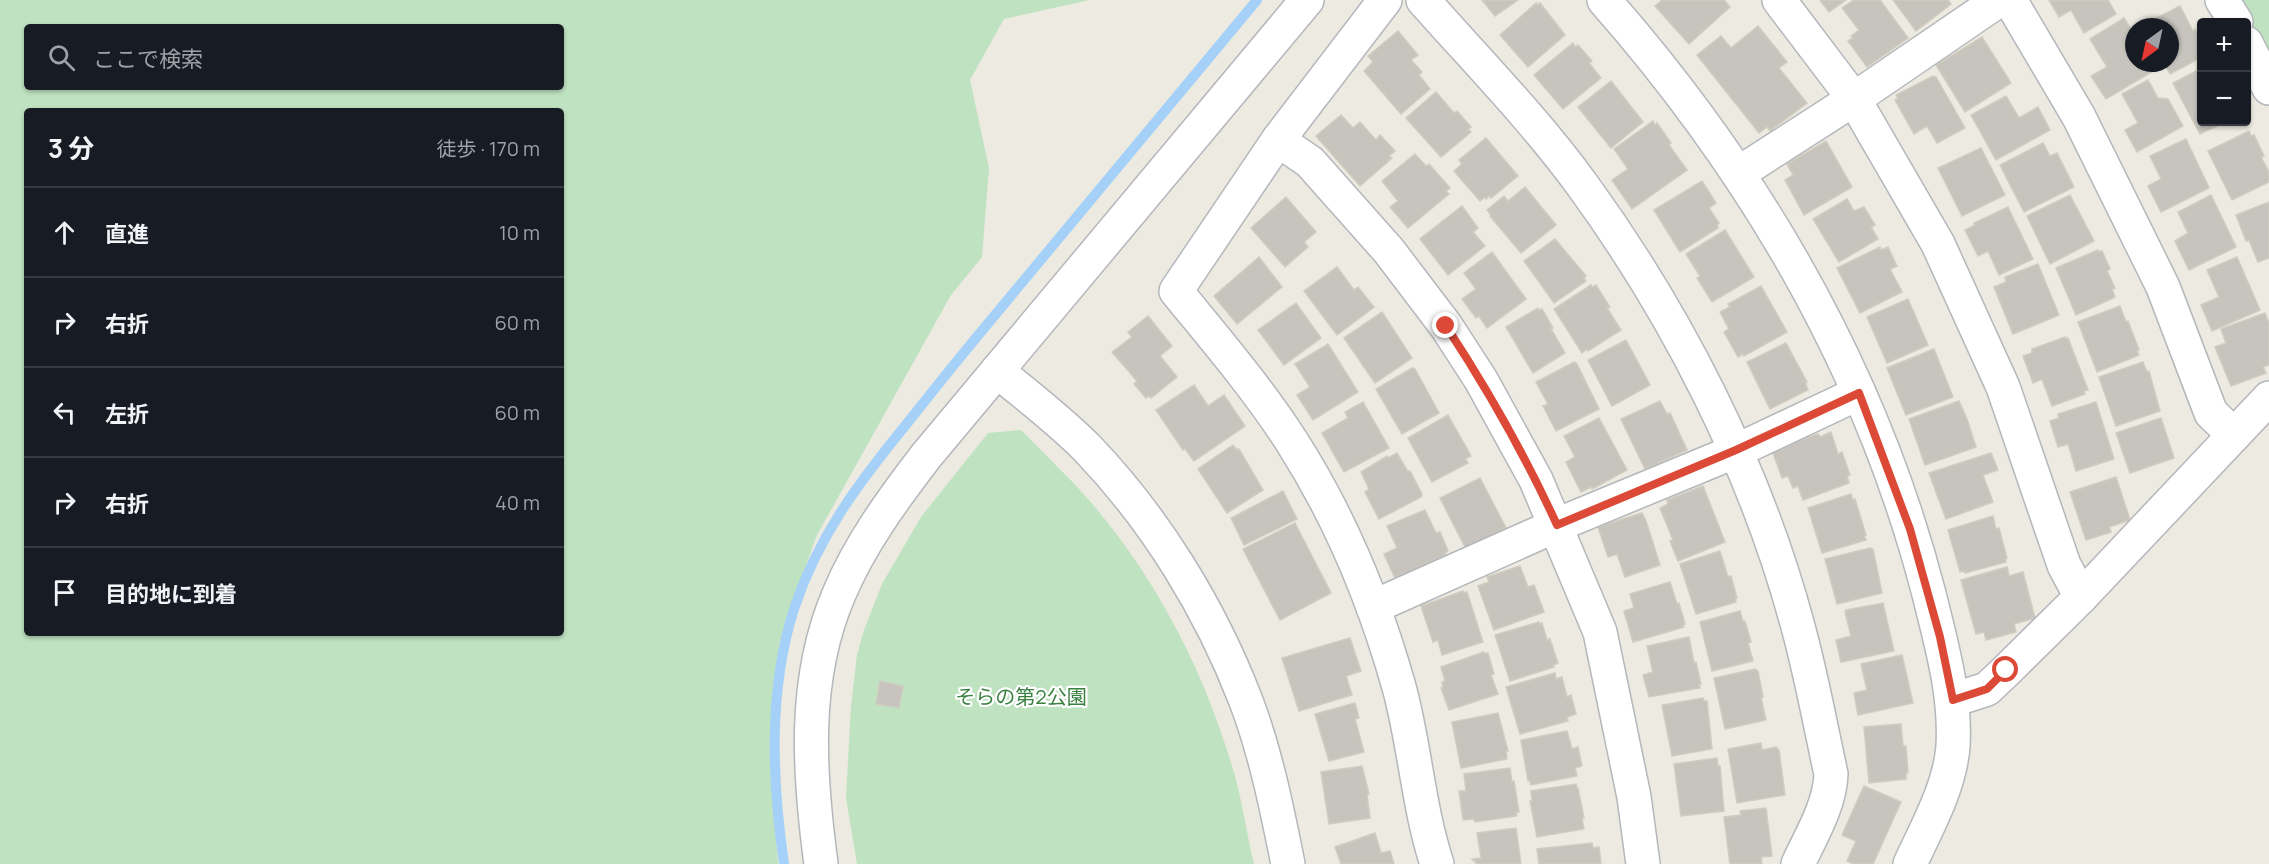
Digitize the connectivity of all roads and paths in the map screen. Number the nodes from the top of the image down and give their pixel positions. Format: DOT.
graph roads {
  1 [pos="1307,0"];
  2 [pos="1385,0"];
  3 [pos="1423,0"];
  4 [pos="1604,0"];
  5 [pos="1779,0"];
  6 [pos="1999,0"];
  7 [pos="2010,0"];
  8 [pos="2222,0"];
  9 [pos="2233,18"];
  10 [pos="2251,51"];
  11 [pos="2269,88"];
  12 [pos="1854,99"];
  13 [pos="1278,140"];
  14 [pos="1739,173"];
  15 [pos="997,371"];
  16 [pos="1859,393"];
  17 [pos="2269,398"];
  18 [pos="2234,435"];
  19 [pos="1736,450"];
  20 [pos="1557,525"];
  21 [pos="2081,597"];
  22 [pos="1373,607"];
  23 [pos="1953,700"];
  24 [pos="821,864"];
  25 [pos="1288,864"];
  26 [pos="1437,864"];
  27 [pos="1643,864"];
  28 [pos="1798,864"];
  29 [pos="1910,864"];
  1 -- 15 [label="street"];
  2 -- 13 [label="street"];
  3 -- 19 [label="street"];
  4 -- 14 [label="street"];
  5 -- 12 [label="street"];
  6 -- 12 [label="street"];
  7 -- 18 [label="street"];
  8 -- 9 [label="street"];
  10 -- 11 [label="street"];
  12 -- 14 [label="street"];
  12 -- 21 [label="street"];
  13 -- 20 [label="street"];
  13 -- 22 [label="street"];
  14 -- 16 [label="street"];
  15 -- 24 [label="street"];
  15 -- 25 [label="street"];
  16 -- 19 [label="street"];
  16 -- 23 [label="street"];
  17 -- 18 [label="street"];
  18 -- 21 [label="street"];
  19 -- 20 [label="street"];
  19 -- 28 [label="street"];
  20 -- 22 [label="street"];
  20 -- 27 [label="street"];
  21 -- 23 [label="street"];
  22 -- 26 [label="street"];
  23 -- 29 [label="street"];
}
